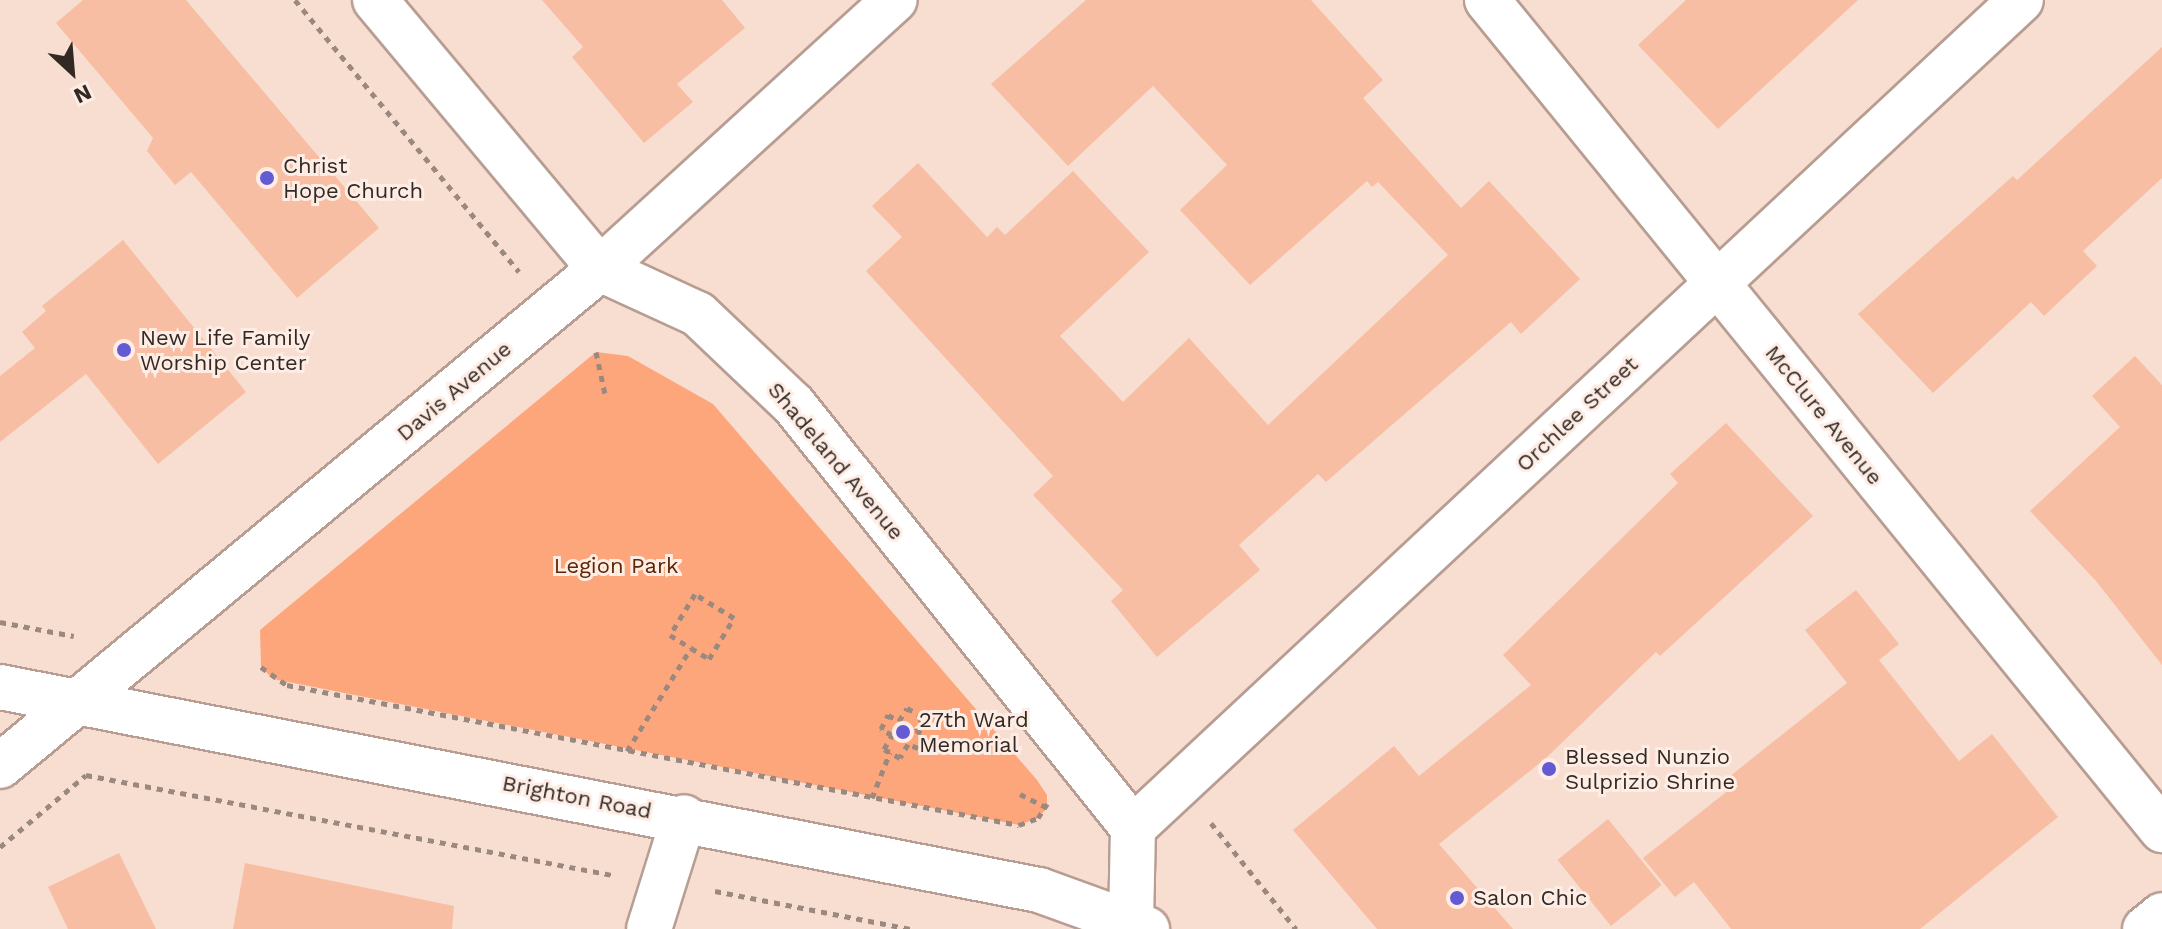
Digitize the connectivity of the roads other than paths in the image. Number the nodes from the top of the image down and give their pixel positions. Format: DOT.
graph roads {
  1 [pos="375,0"];
  2 [pos="895,0"];
  3 [pos="1487,0"];
  4 [pos="2021,0"];
  5 [pos="600,269"];
  6 [pos="1717,283"];
  7 [pos="0,687"];
  8 [pos="76,701"];
  9 [pos="0,766"];
  10 [pos="684,817"];
  11 [pos="1133,828"];
  12 [pos="2162,830"];
  13 [pos="2162,915"];
  14 [pos="1139,925"];
  15 [pos="649,929"];
  16 [pos="2145,929"];
  1 -- 5 [label="street, Shadeland Avenue"];
  2 -- 5 [label="street, Davis Avenue"];
  3 -- 6 [label="street, McClure Avenue"];
  4 -- 6 [label="street, Orchlee Street"];
  5 -- 8 [label="street, Davis Avenue"];
  5 -- 11 [label="street, Shadeland Avenue"];
  6 -- 11 [label="street, Orchlee Street"];
  6 -- 12 [label="street, McClure Avenue"];
  7 -- 8 [label="street, Brighton Road"];
  8 -- 9 [label="street, Davis Avenue"];
  8 -- 10 [label="street, Brighton Road"];
  10 -- 14 [label="street, Brighton Road"];
  10 -- 15 [label="street"];
  11 -- 14 [label="street"];
  13 -- 16 [label="street"];
}
